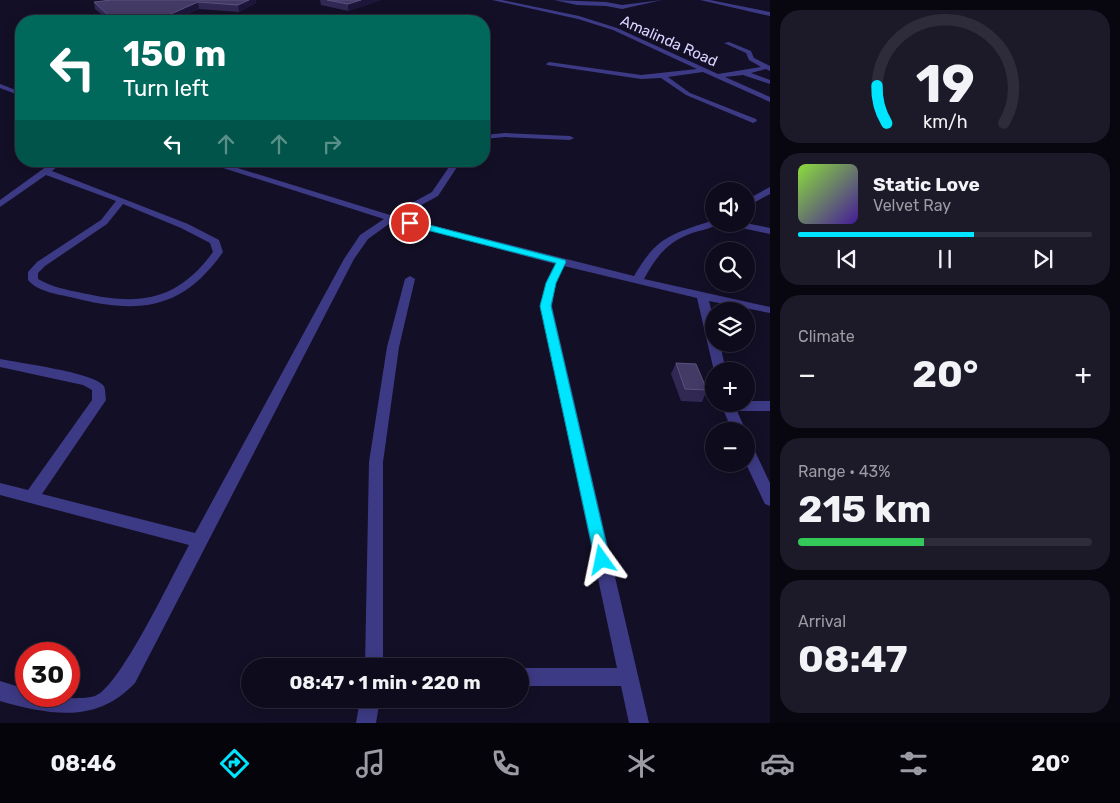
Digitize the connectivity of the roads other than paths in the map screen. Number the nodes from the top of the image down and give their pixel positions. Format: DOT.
graph roads {
  1 [pos="495,0"];
  2 [pos="557,0"];
  3 [pos="660,0"];
  4 [pos="703,0"];
  5 [pos="770,14"];
  6 [pos="727,43"];
  7 [pos="549,64"];
  8 [pos="768,68"];
  9 [pos="703,70"];
  10 [pos="744,73"];
  11 [pos="662,76"];
  12 [pos="716,76"];
  13 [pos="770,82"];
  14 [pos="0,86"];
  15 [pos="15,92"];
  16 [pos="770,100"];
  17 [pos="753,121"];
  18 [pos="490,136"];
  19 [pos="570,138"];
  20 [pos="51,167"];
  21 [pos="225,167"];
  22 [pos="454,167"];
  23 [pos="44,172"];
  24 [pos="770,190"];
  25 [pos="755,199"];
  26 [pos="122,200"];
  27 [pos="0,204"];
  28 [pos="391,218"];
  29 [pos="705,226"];
  30 [pos="755,228"];
  31 [pos="770,231"];
  32 [pos="562,262"];
  33 [pos="410,279"];
  34 [pos="638,279"];
  35 [pos="702,296"];
  36 [pos="770,310"];
  37 [pos="718,362"];
  38 [pos="0,364"];
  39 [pos="755,406"];
  40 [pos="770,406"];
  41 [pos="755,467"];
  42 [pos="0,489"];
  43 [pos="32,496"];
  44 [pos="770,500"];
  45 [pos="198,541"];
  46 [pos="374,658"];
  47 [pos="529,677"];
  48 [pos="628,677"];
  49 [pos="0,692"];
  50 [pos="368,708"];
  51 [pos="366,723"];
  52 [pos="639,723"];
  1 -- 9 [label="street, Amalinda Road"];
  2 -- 3 [label="street"];
  4 -- 5 [label="street"];
  6 -- 8 [label="street"];
  7 -- 11 [label="street"];
  8 -- 10 [label="street"];
  9 -- 11 [label="street"];
  9 -- 12 [label="street, Amalinda Road"];
  10 -- 12 [label="street"];
  10 -- 13 [label="street"];
  11 -- 17 [label="street"];
  12 -- 16 [label="street, Amalinda Road"];
  14 -- 15 [label="street"];
  18 -- 19 [label="street"];
  20 -- 23 [label="street"];
  21 -- 28 [label="street"];
  22 -- 28 [label="street"];
  23 -- 26 [label="street"];
  23 -- 27 [label="street"];
  24 -- 25 [label="street"];
  26 -- 26 [label="street"];
  28 -- 32 [label="street"];
  28 -- 45 [label="street"];
  29 -- 34 [label="street"];
  30 -- 31 [label="street"];
  32 -- 34 [label="street"];
  32 -- 48 [label="street"];
  33 -- 46 [label="street"];
  34 -- 35 [label="street"];
  35 -- 36 [label="street"];
  35 -- 37 [label="street"];
  38 -- 43 [label="street"];
  39 -- 40 [label="street"];
  41 -- 44 [label="street"];
  42 -- 43 [label="street"];
  43 -- 45 [label="street"];
  45 -- 49 [label="street"];
  47 -- 48 [label="street"];
  48 -- 52 [label="street"];
  50 -- 51 [label="street"];
}
